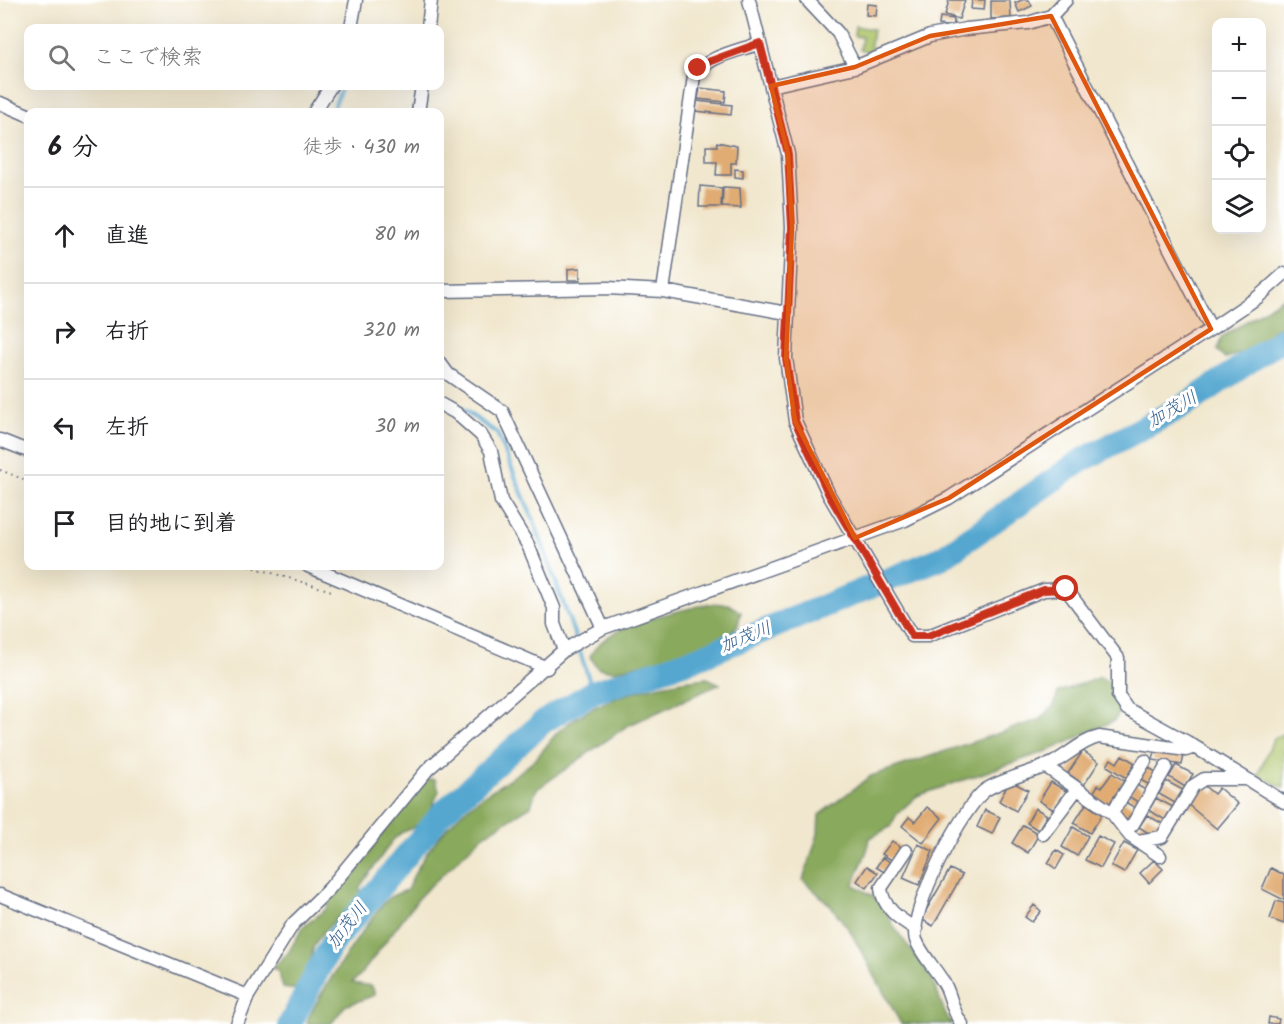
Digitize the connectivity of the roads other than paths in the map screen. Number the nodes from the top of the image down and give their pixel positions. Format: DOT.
graph roads {
  1 [pos="357,0"];
  2 [pos="431,0"];
  3 [pos="749,0"];
  4 [pos="807,0"];
  5 [pos="1066,0"];
  6 [pos="1051,16"];
  7 [pos="352,24"];
  8 [pos="428,24"];
  9 [pos="760,43"];
  10 [pos="855,67"];
  11 [pos="771,86"];
  12 [pos="328,90"];
  13 [pos="421,90"];
  14 [pos="0,103"];
  15 [pos="317,108"];
  16 [pos="419,108"];
  17 [pos="24,113"];
  18 [pos="1284,274"];
  19 [pos="444,291"];
  20 [pos="663,291"];
  21 [pos="788,314"];
  22 [pos="1211,329"];
  23 [pos="444,368"];
  24 [pos="444,406"];
  25 [pos="0,440"];
  26 [pos="24,449"];
  27 [pos="855,538"];
  28 [pos="317,570"];
  29 [pos="603,628"];
  30 [pos="568,648"];
  31 [pos="547,668"];
  32 [pos="1195,747"];
  33 [pos="1145,761"];
  34 [pos="1045,766"];
  35 [pos="1166,767"];
  36 [pos="1248,779"];
  37 [pos="1077,789"];
  38 [pos="1284,802"];
  39 [pos="1112,813"];
  40 [pos="1126,831"];
  41 [pos="1043,834"];
  42 [pos="1138,841"];
  43 [pos="906,850"];
  44 [pos="1161,856"];
  45 [pos="0,894"];
  46 [pos="915,928"];
  47 [pos="248,996"];
  48 [pos="237,1024"];
  49 [pos="963,1024"];
  1 -- 7 [label="street"];
  2 -- 8 [label="street"];
  3 -- 9 [label="street"];
  4 -- 10 [label="street"];
  5 -- 6 [label="street"];
  6 -- 10 [label="street"];
  6 -- 22 [label="street"];
  9 -- 11 [label="street"];
  9 -- 20 [label="street"];
  10 -- 11 [label="street"];
  11 -- 21 [label="street"];
  12 -- 15 [label="street"];
  13 -- 16 [label="street"];
  14 -- 17 [label="street"];
  18 -- 22 [label="street"];
  19 -- 20 [label="street"];
  20 -- 21 [label="street"];
  21 -- 27 [label="street"];
  22 -- 27 [label="street"];
  23 -- 29 [label="street"];
  24 -- 30 [label="street"];
  25 -- 26 [label="street"];
  27 -- 29 [label="street"];
  27 -- 32 [label="street"];
  28 -- 31 [label="street"];
  29 -- 30 [label="street"];
  30 -- 31 [label="street"];
  31 -- 47 [label="street"];
  32 -- 34 [label="street"];
  32 -- 36 [label="street"];
  33 -- 39 [label="street"];
  34 -- 37 [label="street"];
  34 -- 46 [label="street"];
  35 -- 40 [label="street"];
  36 -- 38 [label="street"];
  36 -- 42 [label="street"];
  37 -- 39 [label="street"];
  37 -- 41 [label="street"];
  39 -- 40 [label="street"];
  40 -- 42 [label="street"];
  42 -- 44 [label="street"];
  43 -- 46 [label="street"];
  45 -- 47 [label="street"];
  46 -- 49 [label="street"];
  47 -- 48 [label="street"];
}
